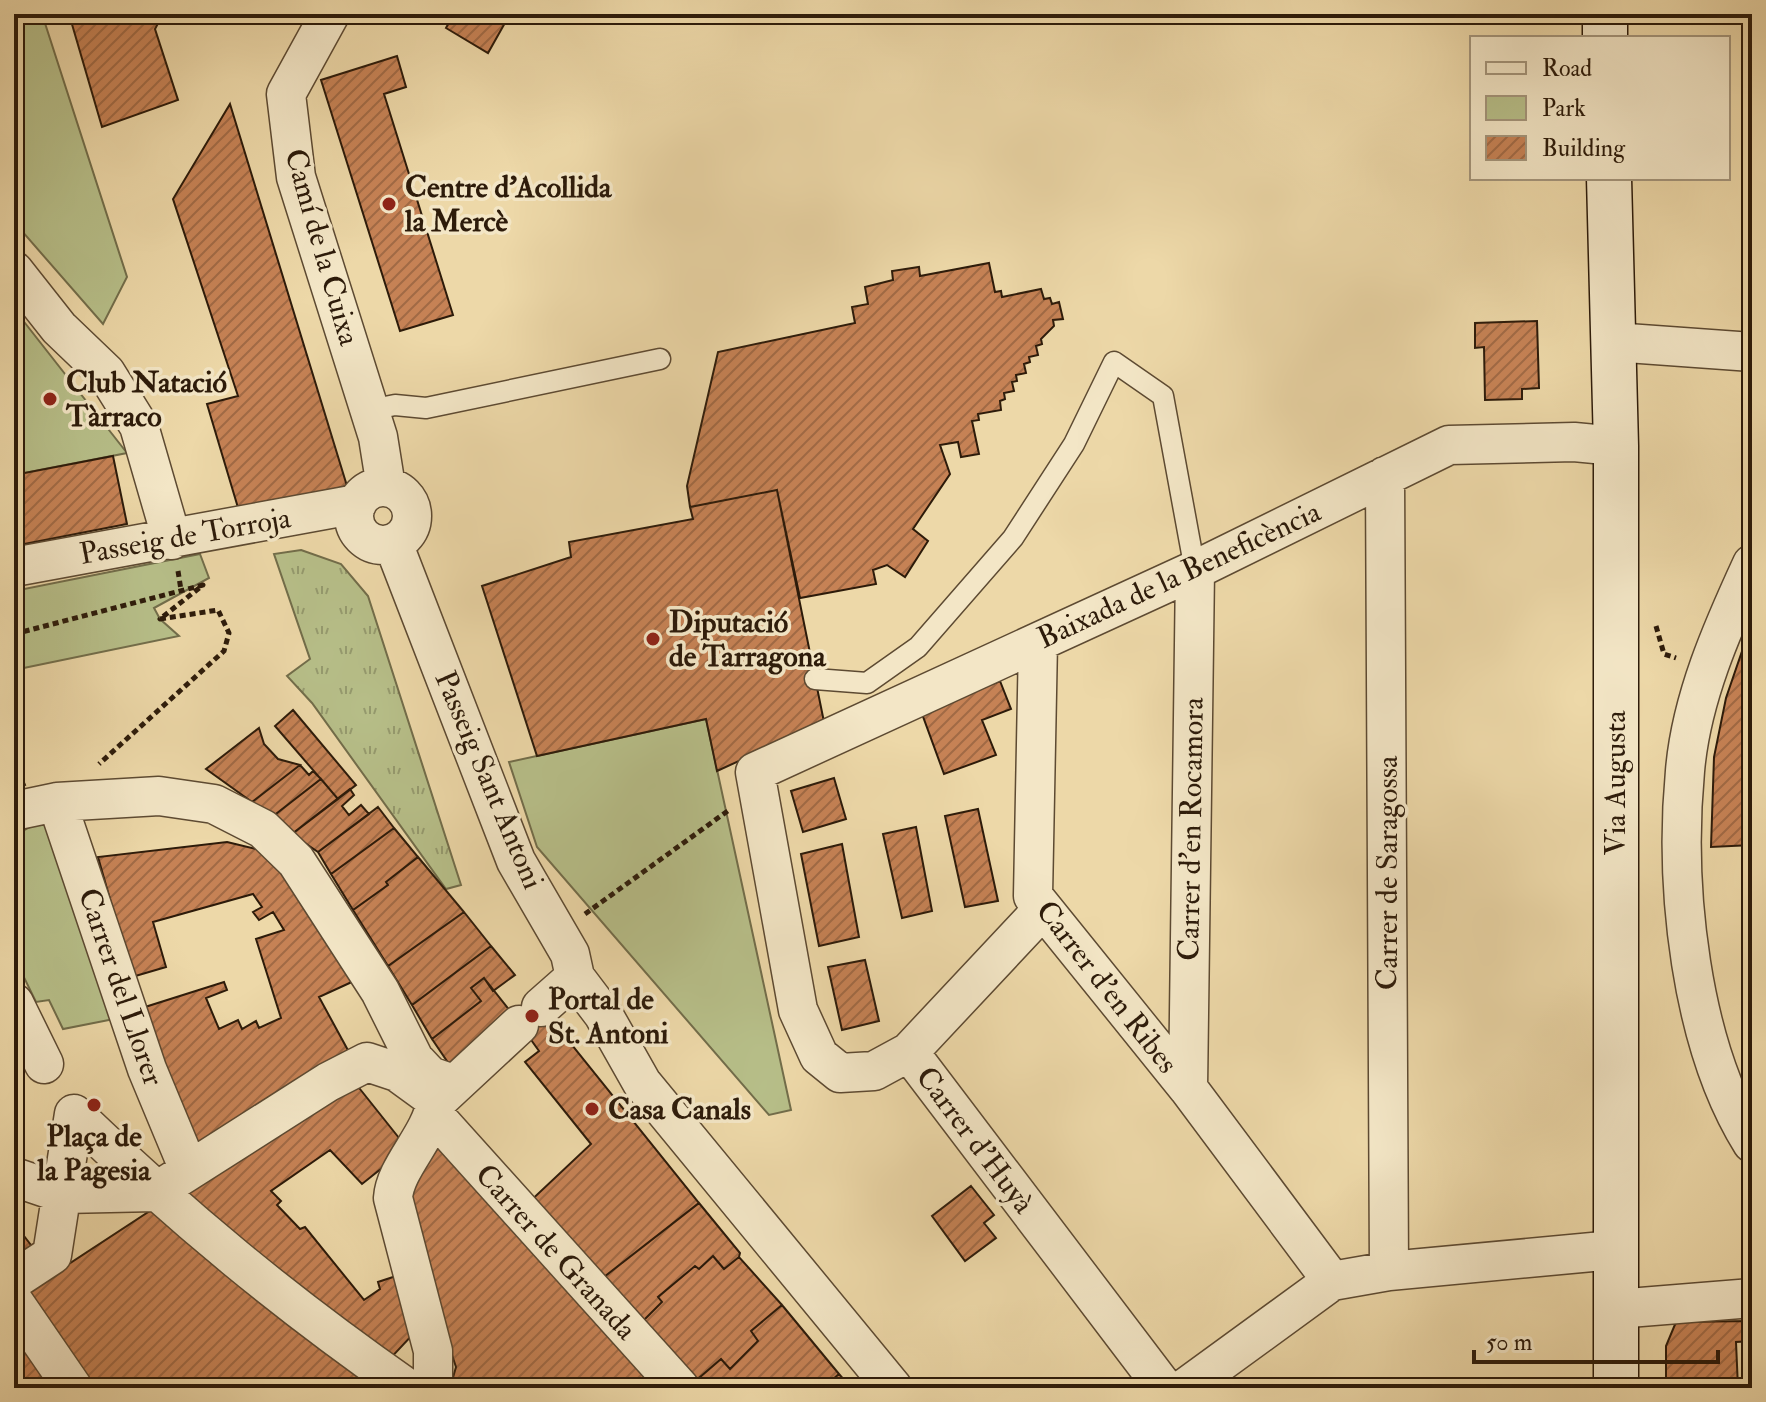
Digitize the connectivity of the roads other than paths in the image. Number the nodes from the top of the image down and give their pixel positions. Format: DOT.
graph roads {
  1 [pos="330,14"];
  2 [pos="1605,14"];
  3 [pos="1605,36"];
  4 [pos="1609,180"];
  5 [pos="14,271"];
  6 [pos="1613,342"];
  7 [pos="1752,352"];
  8 [pos="660,359"];
  9 [pos="370,410"];
  10 [pos="1616,446"];
  11 [pos="1385,476"];
  12 [pos="371,496"];
  13 [pos="172,540"];
  14 [pos="393,543"];
  15 [pos="1752,564"];
  16 [pos="14,567"];
  17 [pos="1195,570"];
  18 [pos="1038,642"];
  19 [pos="815,679"];
  20 [pos="755,772"];
  21 [pos="57,802"];
  22 [pos="14,811"];
  23 [pos="1043,909"];
  24 [pos="575,977"];
  25 [pos="14,1003"];
  26 [pos="909,1052"];
  27 [pos="44,1064"];
  28 [pos="1188,1088"];
  29 [pos="441,1100"];
  30 [pos="1752,1143"];
  31 [pos="189,1170"];
  32 [pos="14,1177"];
  33 [pos="155,1192"];
  34 [pos="64,1194"];
  35 [pos="1614,1250"];
  36 [pos="1389,1271"];
  37 [pos="14,1280"];
  38 [pos="1332,1281"];
  39 [pos="1752,1298"];
  40 [pos="14,1302"];
  41 [pos="1616,1309"];
  42 [pos="73,1388"];
  43 [pos="407,1388"];
  44 [pos="433,1388"];
  45 [pos="680,1388"];
  46 [pos="893,1388"];
  47 [pos="1164,1388"];
  48 [pos="1185,1388"];
  49 [pos="1616,1388"];
  1 -- 9 [label="street, Camí de la Cuixa"];
  2 -- 3 [label="main road"];
  4 -- 6 [label="main road, Via Augusta"];
  5 -- 13 [label="street"];
  6 -- 7 [label="street"];
  6 -- 10 [label="main road, Via Augusta"];
  8 -- 9 [label="lane"];
  9 -- 12 [label="street, Camí de la Cuixa"];
  10 -- 11 [label="street, Baixada de la Beneficència"];
  10 -- 35 [label="main road, Via Augusta"];
  11 -- 17 [label="street, Baixada de la Beneficència"];
  11 -- 36 [label="street, Carrer de Saragossa"];
  12 -- 13 [label="street, Passeig de Torroja"];
  12 -- 14 [label="street, Camí de la Cuixa"];
  13 -- 16 [label="street, Passeig de Torroja"];
  14 -- 24 [label="street, Passeig Sant Antoni"];
  15 -- 30 [label="street"];
  17 -- 18 [label="street, Baixada de la Beneficència"];
  17 -- 19 [label="lane"];
  17 -- 28 [label="street, Carrer d'en Rocamora"];
  18 -- 20 [label="street, Baixada de la Beneficència"];
  18 -- 23 [label="street, Carrer d'en Ribes"];
  20 -- 26 [label="street, Carrer d'Huyà"];
  21 -- 22 [label="street"];
  21 -- 29 [label="street"];
  21 -- 31 [label="street, Carrer del Llorer"];
  23 -- 26 [label="street"];
  23 -- 28 [label="street, Carrer d'en Ribes"];
  24 -- 29 [label="street"];
  24 -- 46 [label="street, Passeig Sant Antoni"];
  25 -- 27 [label="street"];
  26 -- 47 [label="street, Carrer d'Huyà"];
  28 -- 38 [label="street, Carrer d'en Ribes"];
  29 -- 31 [label="street"];
  29 -- 44 [label="street"];
  29 -- 45 [label="street, Carrer de Granada"];
  31 -- 33 [label="street"];
  32 -- 34 [label="street"];
  33 -- 34 [label="street"];
  33 -- 34 [label="street"];
  33 -- 43 [label="street"];
  34 -- 37 [label="street"];
  35 -- 36 [label="street"];
  35 -- 41 [label="main road, Via Augusta"];
  36 -- 38 [label="street"];
  38 -- 48 [label="street"];
  39 -- 41 [label="street"];
  40 -- 42 [label="street"];
  41 -- 49 [label="main road, Via Augusta"];
}
